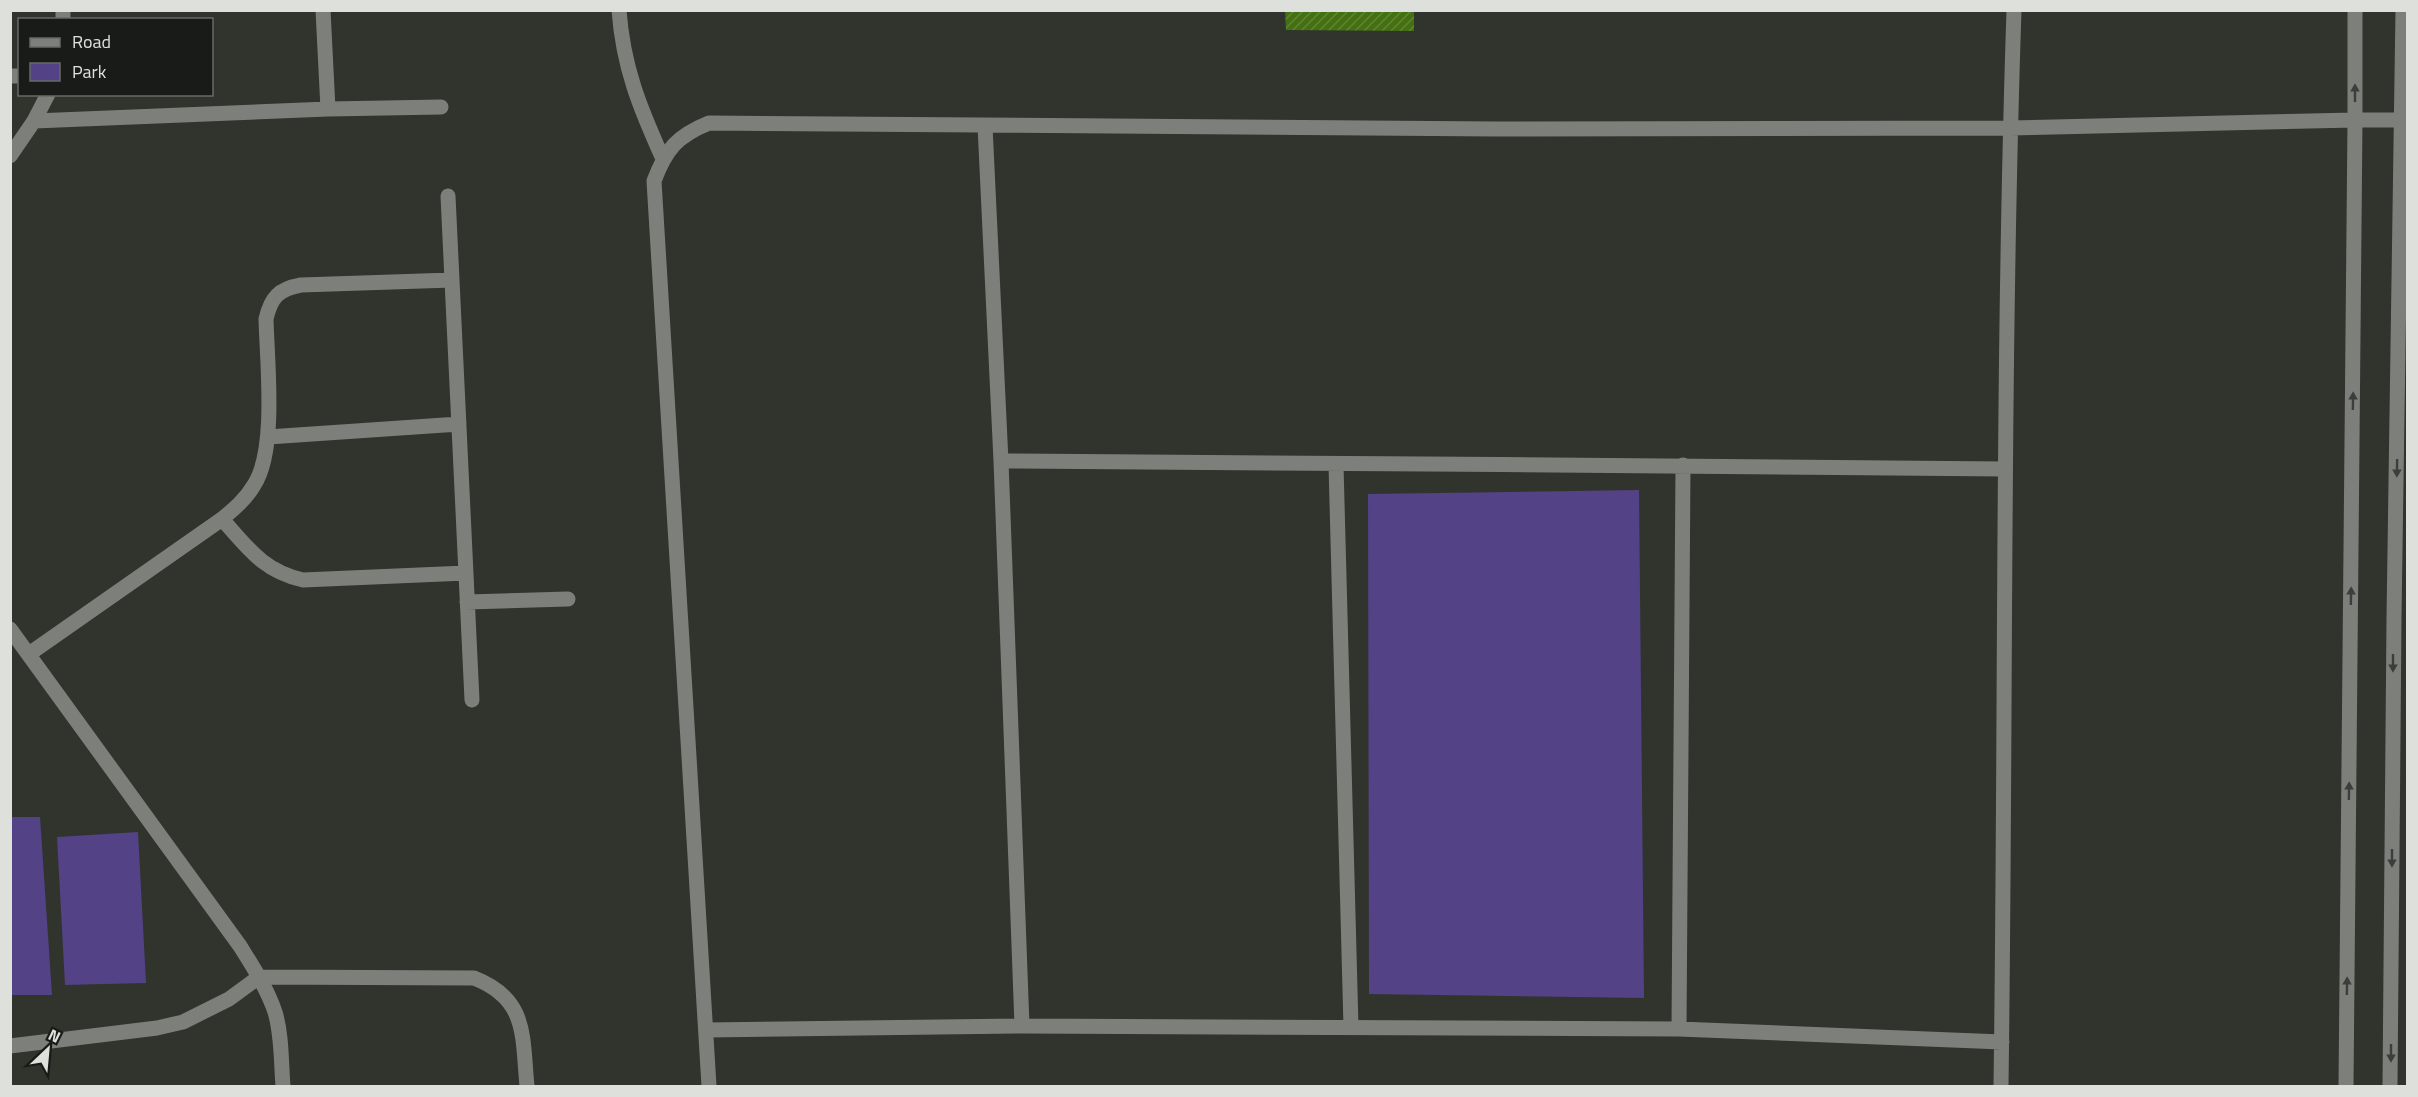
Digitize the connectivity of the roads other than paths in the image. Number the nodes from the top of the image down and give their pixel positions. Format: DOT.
graph roads {
  1 [pos="323,10"];
  2 [pos="619,10"];
  3 [pos="2014,10"];
  4 [pos="2355,10"];
  5 [pos="2403,10"];
  6 [pos="47,96"];
  7 [pos="441,107"];
  8 [pos="328,109"];
  9 [pos="2355,120"];
  10 [pos="2405,120"];
  11 [pos="34,122"];
  12 [pos="985,126"];
  13 [pos="2010,128"];
  14 [pos="10,156"];
  15 [pos="663,159"];
  16 [pos="448,196"];
  17 [pos="452,280"];
  18 [pos="459,424"];
  19 [pos="268,437"];
  20 [pos="1001,461"];
  21 [pos="1336,465"];
  22 [pos="1683,465"];
  23 [pos="2005,469"];
  24 [pos="222,519"];
  25 [pos="466,573"];
  26 [pos="568,599"];
  27 [pos="468,602"];
  28 [pos="10,629"];
  29 [pos="29,654"];
  30 [pos="472,700"];
  31 [pos="259,977"];
  32 [pos="1022,1026"];
  33 [pos="1351,1028"];
  34 [pos="1679,1029"];
  35 [pos="707,1030"];
  36 [pos="2002,1042"];
  37 [pos="10,1046"];
  38 [pos="283,1086"];
  39 [pos="527,1086"];
  40 [pos="709,1086"];
  41 [pos="2001,1086"];
  42 [pos="2346,1086"];
  43 [pos="2391,1086"];
  1 -- 8 [label="street"];
  2 -- 15 [label="street"];
  3 -- 13 [label="street"];
  9 -- 4 [label="street, one-way"];
  5 -- 10 [label="street"];
  6 -- 11 [label="street"];
  7 -- 8 [label="street"];
  8 -- 11 [label="street"];
  9 -- 10 [label="street"];
  9 -- 13 [label="street"];
  42 -- 9 [label="street, one-way"];
  10 -- 43 [label="street, one-way"];
  11 -- 14 [label="street"];
  12 -- 13 [label="street"];
  12 -- 15 [label="street"];
  12 -- 20 [label="street"];
  13 -- 23 [label="street"];
  15 -- 35 [label="street"];
  16 -- 17 [label="street"];
  17 -- 18 [label="street"];
  17 -- 19 [label="street"];
  18 -- 19 [label="street"];
  18 -- 25 [label="street"];
  19 -- 24 [label="street"];
  20 -- 21 [label="street"];
  20 -- 32 [label="street"];
  21 -- 22 [label="street"];
  21 -- 33 [label="street"];
  22 -- 23 [label="street"];
  22 -- 34 [label="street"];
  23 -- 36 [label="street"];
  24 -- 25 [label="street"];
  24 -- 29 [label="street"];
  25 -- 27 [label="street"];
  26 -- 27 [label="street"];
  27 -- 30 [label="street"];
  28 -- 29 [label="street"];
  29 -- 31 [label="street"];
  31 -- 37 [label="street"];
  31 -- 38 [label="street"];
  31 -- 39 [label="street"];
  32 -- 33 [label="street"];
  32 -- 35 [label="street"];
  33 -- 34 [label="street"];
  34 -- 36 [label="street"];
  35 -- 40 [label="street"];
  36 -- 41 [label="street"];
}
